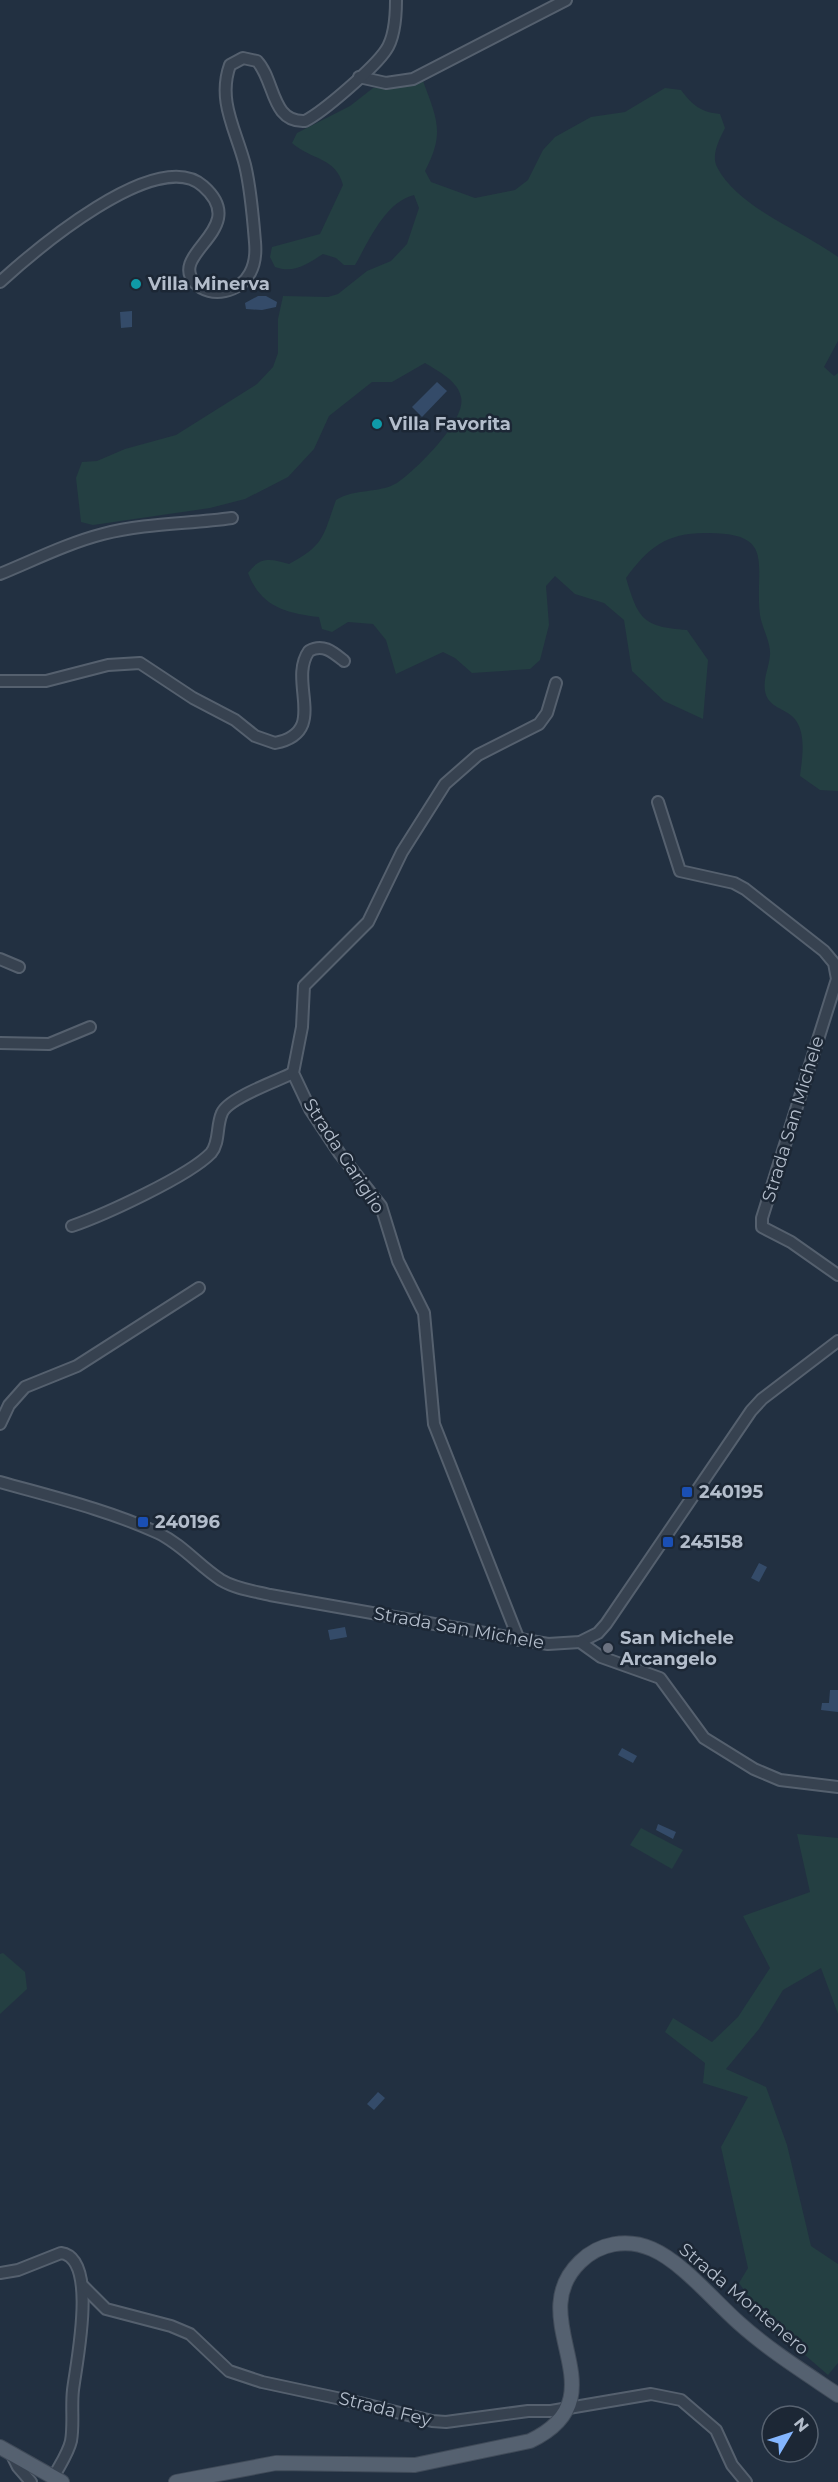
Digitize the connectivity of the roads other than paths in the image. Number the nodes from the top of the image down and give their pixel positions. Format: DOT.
graph roads {
  1 [pos="396,0"];
  2 [pos="566,0"];
  3 [pos="359,77"];
  4 [pos="0,282"];
  5 [pos="232,518"];
  6 [pos="0,574"];
  7 [pos="344,661"];
  8 [pos="0,681"];
  9 [pos="556,683"];
  10 [pos="658,802"];
  11 [pos="0,959"];
  12 [pos="19,968"];
  13 [pos="90,1027"];
  14 [pos="0,1043"];
  15 [pos="293,1073"];
  16 [pos="72,1226"];
  17 [pos="838,1275"];
  18 [pos="200,1288"];
  19 [pos="838,1341"];
  20 [pos="0,1424"];
  21 [pos="0,1482"];
  22 [pos="519,1640"];
  23 [pos="580,1642"];
  24 [pos="838,1787"];
  25 [pos="0,2273"];
  26 [pos="83,2286"];
  27 [pos="838,2395"];
  28 [pos="566,2408"];
  29 [pos="0,2447"];
  30 [pos="12,2454"];
  31 [pos="51,2479"];
  32 [pos="31,2482"];
  33 [pos="176,2482"];
  34 [pos="746,2482"];
  1 -- 3 [label="street"];
  2 -- 3 [label="street"];
  3 -- 4 [label="street"];
  5 -- 6 [label="street"];
  7 -- 8 [label="street"];
  9 -- 15 [label="street"];
  10 -- 17 [label="street, Strada San Michele"];
  11 -- 12 [label="street"];
  13 -- 14 [label="street"];
  15 -- 16 [label="street"];
  15 -- 22 [label="street, Strada Gariglio"];
  18 -- 20 [label="street"];
  19 -- 23 [label="street"];
  21 -- 22 [label="street, Strada San Michele"];
  22 -- 23 [label="street, Strada San Michele"];
  23 -- 24 [label="street"];
  25 -- 26 [label="street, Strada Fey"];
  26 -- 28 [label="street, Strada Fey"];
  26 -- 31 [label="street, Strada Fey"];
  27 -- 28 [label="main road, Strada Montenero"];
  28 -- 33 [label="main road, Strada Montenero"];
  28 -- 34 [label="street, Strada Fey"];
  29 -- 30 [label="main road"];
  30 -- 31 [label="main road"];
  30 -- 32 [label="street"];
}
